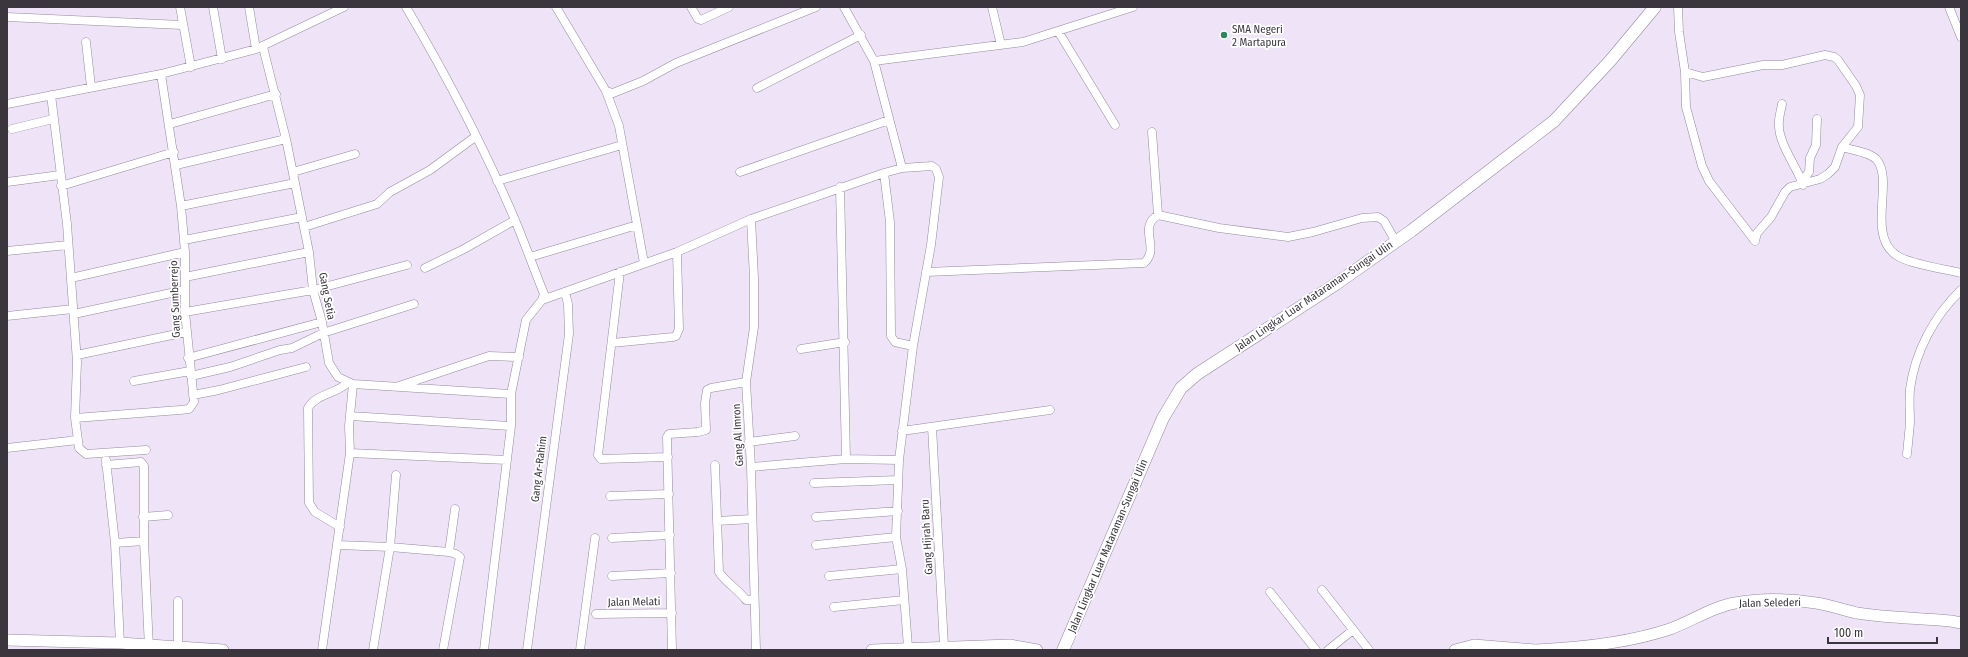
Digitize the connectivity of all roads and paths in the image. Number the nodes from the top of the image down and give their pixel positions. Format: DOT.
graph roads {
  1 [pos="180,7"];
  2 [pos="213,7"];
  3 [pos="249,7"];
  4 [pos="344,7"];
  5 [pos="406,7"];
  6 [pos="556,7"];
  7 [pos="691,7"];
  8 [pos="729,7"];
  9 [pos="816,7"];
  10 [pos="844,7"];
  11 [pos="992,7"];
  12 [pos="1133,7"];
  13 [pos="1655,7"];
  14 [pos="1678,7"];
  15 [pos="1949,7"];
  16 [pos="1116,10"];
  17 [pos="7,17"];
  18 [pos="182,25"];
  19 [pos="1058,31"];
  20 [pos="861,35"];
  21 [pos="1961,37"];
  22 [pos="86,42"];
  23 [pos="1001,45"];
  24 [pos="260,48"];
  25 [pos="222,59"];
  26 [pos="874,61"];
  27 [pos="191,67"];
  28 [pos="1686,72"];
  29 [pos="161,74"];
  30 [pos="91,88"];
  31 [pos="757,88"];
  32 [pos="606,91"];
  33 [pos="276,94"];
  34 [pos="51,95"];
  35 [pos="7,104"];
  36 [pos="1782,104"];
  37 [pos="53,119"];
  38 [pos="1818,119"];
  39 [pos="889,120"];
  40 [pos="170,124"];
  41 [pos="1115,125"];
  42 [pos="12,129"];
  43 [pos="1152,132"];
  44 [pos="475,137"];
  45 [pos="286,139"];
  46 [pos="622,145"];
  47 [pos="1842,147"];
  48 [pos="174,152"];
  49 [pos="355,154"];
  50 [pos="176,165"];
  51 [pos="902,168"];
  52 [pos="293,172"];
  53 [pos="740,172"];
  54 [pos="884,173"];
  55 [pos="60,176"];
  56 [pos="497,181"];
  57 [pos="7,182"];
  58 [pos="295,183"];
  59 [pos="1802,183"];
  60 [pos="61,186"];
  61 [pos="840,187"];
  62 [pos="181,206"];
  63 [pos="1158,215"];
  64 [pos="302,217"];
  65 [pos="750,219"];
  66 [pos="515,220"];
  67 [pos="637,226"];
  68 [pos="304,227"];
  69 [pos="184,240"];
  70 [pos="1396,242"];
  71 [pos="68,244"];
  72 [pos="7,252"];
  73 [pos="185,252"];
  74 [pos="309,252"];
  75 [pos="677,252"];
  76 [pos="530,257"];
  77 [pos="644,262"];
  78 [pos="407,265"];
  79 [pos="425,268"];
  80 [pos="620,272"];
  81 [pos="926,272"];
  82 [pos="1961,273"];
  83 [pos="185,277"];
  84 [pos="71,278"];
  85 [pos="185,290"];
  86 [pos="313,290"];
  87 [pos="1961,290"];
  88 [pos="565,292"];
  89 [pos="542,300"];
  90 [pos="414,304"];
  91 [pos="73,312"];
  92 [pos="185,312"];
  93 [pos="7,316"];
  94 [pos="322,322"];
  95 [pos="186,332"];
  96 [pos="323,334"];
  97 [pos="845,342"];
  98 [pos="612,343"];
  99 [pos="913,346"];
  100 [pos="801,349"];
  101 [pos="76,355"];
  102 [pos="519,357"];
  103 [pos="188,358"];
  104 [pos="306,367"];
  105 [pos="190,373"];
  106 [pos="134,381"];
  107 [pos="746,382"];
  108 [pos="350,383"];
  109 [pos="396,387"];
  110 [pos="511,394"];
  111 [pos="193,395"];
  112 [pos="1050,410"];
  113 [pos="350,416"];
  114 [pos="75,418"];
  115 [pos="511,426"];
  116 [pos="932,427"];
  117 [pos="902,431"];
  118 [pos="795,436"];
  119 [pos="78,440"];
  120 [pos="749,442"];
  121 [pos="7,448"];
  122 [pos="146,450"];
  123 [pos="106,453"];
  124 [pos="350,453"];
  125 [pos="1907,454"];
  126 [pos="668,457"];
  127 [pos="846,459"];
  128 [pos="507,460"];
  129 [pos="899,460"];
  130 [pos="106,465"];
  131 [pos="715,465"];
  132 [pos="750,467"];
  133 [pos="396,475"];
  134 [pos="898,480"];
  135 [pos="814,483"];
  136 [pos="669,494"];
  137 [pos="610,496"];
  138 [pos="455,509"];
  139 [pos="898,511"];
  140 [pos="168,515"];
  141 [pos="144,517"];
  142 [pos="816,517"];
  143 [pos="752,519"];
  144 [pos="717,521"];
  145 [pos="340,527"];
  146 [pos="670,535"];
  147 [pos="896,537"];
  148 [pos="595,538"];
  149 [pos="612,538"];
  150 [pos="144,542"];
  151 [pos="115,543"];
  152 [pos="337,545"];
  153 [pos="816,545"];
  154 [pos="390,547"];
  155 [pos="449,552"];
  156 [pos="902,569"];
  157 [pos="671,573"];
  158 [pos="612,576"];
  159 [pos="829,576"];
  160 [pos="1322,590"];
  161 [pos="1270,592"];
  162 [pos="754,600"];
  163 [pos="904,600"];
  164 [pos="178,601"];
  165 [pos="834,608"];
  166 [pos="672,613"];
  167 [pos="596,614"];
  168 [pos="1961,623"];
  169 [pos="1353,630"];
  170 [pos="7,640"];
  171 [pos="120,643"];
  172 [pos="178,646"];
  173 [pos="944,646"];
  174 [pos="149,648"];
  175 [pos="908,648"];
  176 [pos="194,649"];
  177 [pos="219,650"];
  178 [pos="223,650"];
  179 [pos="322,650"];
  180 [pos="373,650"];
  181 [pos="443,650"];
  182 [pos="484,650"];
  183 [pos="527,650"];
  184 [pos="580,650"];
  185 [pos="672,650"];
  186 [pos="756,650"];
  187 [pos="874,650"];
  188 [pos="1037,650"];
  189 [pos="1063,650"];
  190 [pos="1316,650"];
  191 [pos="1328,650"];
  192 [pos="1369,650"];
  193 [pos="1455,650"];
  194 [pos="1536,650"];
  1 -- 18 [label="street"];
  2 -- 25 [label="street"];
  3 -- 24 [label="street, Gang Setia"];
  4 -- 24 [label="street"];
  5 -- 44 [label="street"];
  6 -- 32 [label="street"];
  7 -- 8 [label="street"];
  9 -- 32 [label="street"];
  10 -- 20 [label="street"];
  11 -- 23 [label="street"];
  12 -- 16 [label="street"];
  13 -- 70 [label="main road, Jalan Lingkar Luar Mataraman-Sungai Ulin"];
  14 -- 28 [label="street"];
  15 -- 21 [label="street"];
  16 -- 19 [label="street"];
  17 -- 18 [label="street"];
  18 -- 27 [label="street"];
  19 -- 23 [label="street"];
  19 -- 41 [label="street"];
  20 -- 26 [label="street"];
  20 -- 31 [label="street"];
  22 -- 30 [label="street"];
  23 -- 26 [label="street"];
  24 -- 25 [label="street"];
  24 -- 33 [label="street, Gang Setia"];
  25 -- 27 [label="street"];
  26 -- 39 [label="street"];
  27 -- 29 [label="street"];
  28 -- 47 [label="street"];
  28 -- 59 [label="street"];
  29 -- 30 [label="street"];
  29 -- 40 [label="street, Gang Sumberrejo"];
  30 -- 34 [label="street"];
  32 -- 46 [label="street"];
  33 -- 40 [label="street"];
  33 -- 45 [label="street, Gang Setia"];
  34 -- 35 [label="street"];
  34 -- 37 [label="street"];
  36 -- 59 [label="street"];
  37 -- 42 [label="street"];
  37 -- 55 [label="street"];
  38 -- 59 [label="street"];
  39 -- 51 [label="street"];
  39 -- 53 [label="street"];
  40 -- 48 [label="street, Gang Sumberrejo"];
  43 -- 63 [label="street"];
  44 -- 56 [label="street"];
  44 -- 68 [label="street"];
  45 -- 50 [label="street"];
  45 -- 52 [label="street, Gang Setia"];
  46 -- 56 [label="street"];
  46 -- 67 [label="street"];
  47 -- 59 [label="street"];
  47 -- 82 [label="street"];
  48 -- 50 [label="street, Gang Sumberrejo"];
  48 -- 60 [label="street"];
  49 -- 52 [label="street"];
  50 -- 62 [label="street, Gang Sumberrejo"];
  51 -- 54 [label="street"];
  51 -- 81 [label="street"];
  52 -- 58 [label="street, Gang Setia"];
  54 -- 61 [label="street"];
  54 -- 99 [label="street"];
  55 -- 57 [label="street"];
  55 -- 60 [label="street"];
  56 -- 66 [label="street"];
  58 -- 62 [label="street"];
  58 -- 64 [label="street, Gang Setia"];
  60 -- 71 [label="street"];
  61 -- 65 [label="street"];
  61 -- 97 [label="street"];
  62 -- 69 [label="street, Gang Sumberrejo"];
  63 -- 70 [label="street"];
  63 -- 81 [label="street"];
  64 -- 68 [label="street, Gang Setia"];
  64 -- 69 [label="street"];
  65 -- 75 [label="street"];
  65 -- 107 [label="street, Gang Al Imron"];
  66 -- 76 [label="street"];
  66 -- 79 [label="street"];
  67 -- 76 [label="street"];
  67 -- 77 [label="street"];
  68 -- 74 [label="street, Gang Setia"];
  69 -- 73 [label="street, Gang Sumberrejo"];
  70 -- 189 [label="main road, Jalan Lingkar Luar Mataraman-Sungai Ulin"];
  71 -- 72 [label="street"];
  71 -- 84 [label="street"];
  73 -- 83 [label="street, Gang Sumberrejo"];
  73 -- 84 [label="street"];
  74 -- 83 [label="street"];
  74 -- 86 [label="street, Gang Setia"];
  75 -- 77 [label="street"];
  75 -- 98 [label="street"];
  76 -- 89 [label="street"];
  77 -- 80 [label="street"];
  78 -- 86 [label="street"];
  80 -- 88 [label="street"];
  80 -- 98 [label="street"];
  81 -- 99 [label="street"];
  83 -- 85 [label="street, Gang Sumberrejo"];
  84 -- 91 [label="street"];
  85 -- 91 [label="street"];
  85 -- 92 [label="street, Gang Sumberrejo"];
  86 -- 92 [label="street"];
  86 -- 94 [label="street, Gang Setia"];
  87 -- 125 [label="street"];
  88 -- 89 [label="street"];
  88 -- 183 [label="street, Gang Ar-Rahim"];
  89 -- 102 [label="street"];
  90 -- 96 [label="street"];
  91 -- 93 [label="street"];
  91 -- 101 [label="street"];
  92 -- 95 [label="street, Gang Sumberrejo"];
  94 -- 96 [label="street, Gang Setia"];
  94 -- 103 [label="street"];
  95 -- 101 [label="street"];
  95 -- 103 [label="street, Gang Sumberrejo"];
  96 -- 105 [label="street"];
  96 -- 108 [label="street, Gang Setia"];
  97 -- 100 [label="street"];
  97 -- 127 [label="street"];
  98 -- 126 [label="street"];
  99 -- 117 [label="street"];
  101 -- 114 [label="street"];
  102 -- 109 [label="street"];
  102 -- 110 [label="street"];
  103 -- 105 [label="street, Gang Sumberrejo"];
  104 -- 111 [label="street"];
  105 -- 106 [label="street"];
  105 -- 111 [label="street, Gang Sumberrejo"];
  107 -- 120 [label="street, Gang Al Imron"];
  107 -- 126 [label="street"];
  108 -- 109 [label="street"];
  108 -- 113 [label="street"];
  108 -- 145 [label="street"];
  109 -- 110 [label="street"];
  110 -- 115 [label="street"];
  111 -- 114 [label="street"];
  112 -- 116 [label="street"];
  113 -- 115 [label="street"];
  113 -- 124 [label="street"];
  114 -- 119 [label="street"];
  115 -- 128 [label="street"];
  116 -- 117 [label="street"];
  116 -- 173 [label="street, Gang Hijrah Baru"];
  117 -- 129 [label="street"];
  118 -- 120 [label="street"];
  119 -- 121 [label="street"];
  119 -- 123 [label="street"];
  120 -- 132 [label="street, Gang Al Imron"];
  122 -- 123 [label="street"];
  123 -- 130 [label="street"];
  124 -- 128 [label="street"];
  124 -- 145 [label="street"];
  126 -- 136 [label="street"];
  127 -- 129 [label="street"];
  127 -- 132 [label="street"];
  128 -- 182 [label="street"];
  129 -- 134 [label="street"];
  130 -- 141 [label="street"];
  130 -- 151 [label="street"];
  131 -- 144 [label="street"];
  132 -- 143 [label="street, Gang Al Imron"];
  133 -- 154 [label="street"];
  134 -- 135 [label="street"];
  134 -- 139 [label="street"];
  136 -- 137 [label="street"];
  136 -- 146 [label="street"];
  138 -- 155 [label="street"];
  139 -- 142 [label="street"];
  139 -- 147 [label="street"];
  140 -- 141 [label="street"];
  141 -- 150 [label="street"];
  143 -- 144 [label="street"];
  143 -- 162 [label="street, Gang Al Imron"];
  144 -- 162 [label="street"];
  145 -- 152 [label="street"];
  146 -- 149 [label="street"];
  146 -- 157 [label="street"];
  147 -- 153 [label="street"];
  147 -- 156 [label="street"];
  148 -- 184 [label="street"];
  150 -- 151 [label="street"];
  150 -- 174 [label="street"];
  151 -- 171 [label="street"];
  152 -- 154 [label="street"];
  152 -- 179 [label="street"];
  154 -- 155 [label="street"];
  154 -- 180 [label="street"];
  155 -- 181 [label="street"];
  156 -- 159 [label="street"];
  156 -- 163 [label="street"];
  157 -- 158 [label="street"];
  157 -- 166 [label="street"];
  160 -- 169 [label="street"];
  161 -- 190 [label="street"];
  162 -- 186 [label="street, Gang Al Imron"];
  163 -- 165 [label="street"];
  163 -- 175 [label="street"];
  164 -- 172 [label="street"];
  166 -- 167 [label="street, Jalan Melati"];
  166 -- 185 [label="street"];
  168 -- 194 [label="street, Jalan Selederi"];
  169 -- 191 [label="street"];
  169 -- 192 [label="street"];
  170 -- 171 [label="street"];
  171 -- 174 [label="street"];
  172 -- 174 [label="street"];
  172 -- 176 [label="street"];
  173 -- 175 [label="street"];
  173 -- 188 [label="street"];
  175 -- 187 [label="street"];
  176 -- 177 [label="street"];
  177 -- 178 [label="street"];
  193 -- 194 [label="street, Jalan Selederi"];
}
